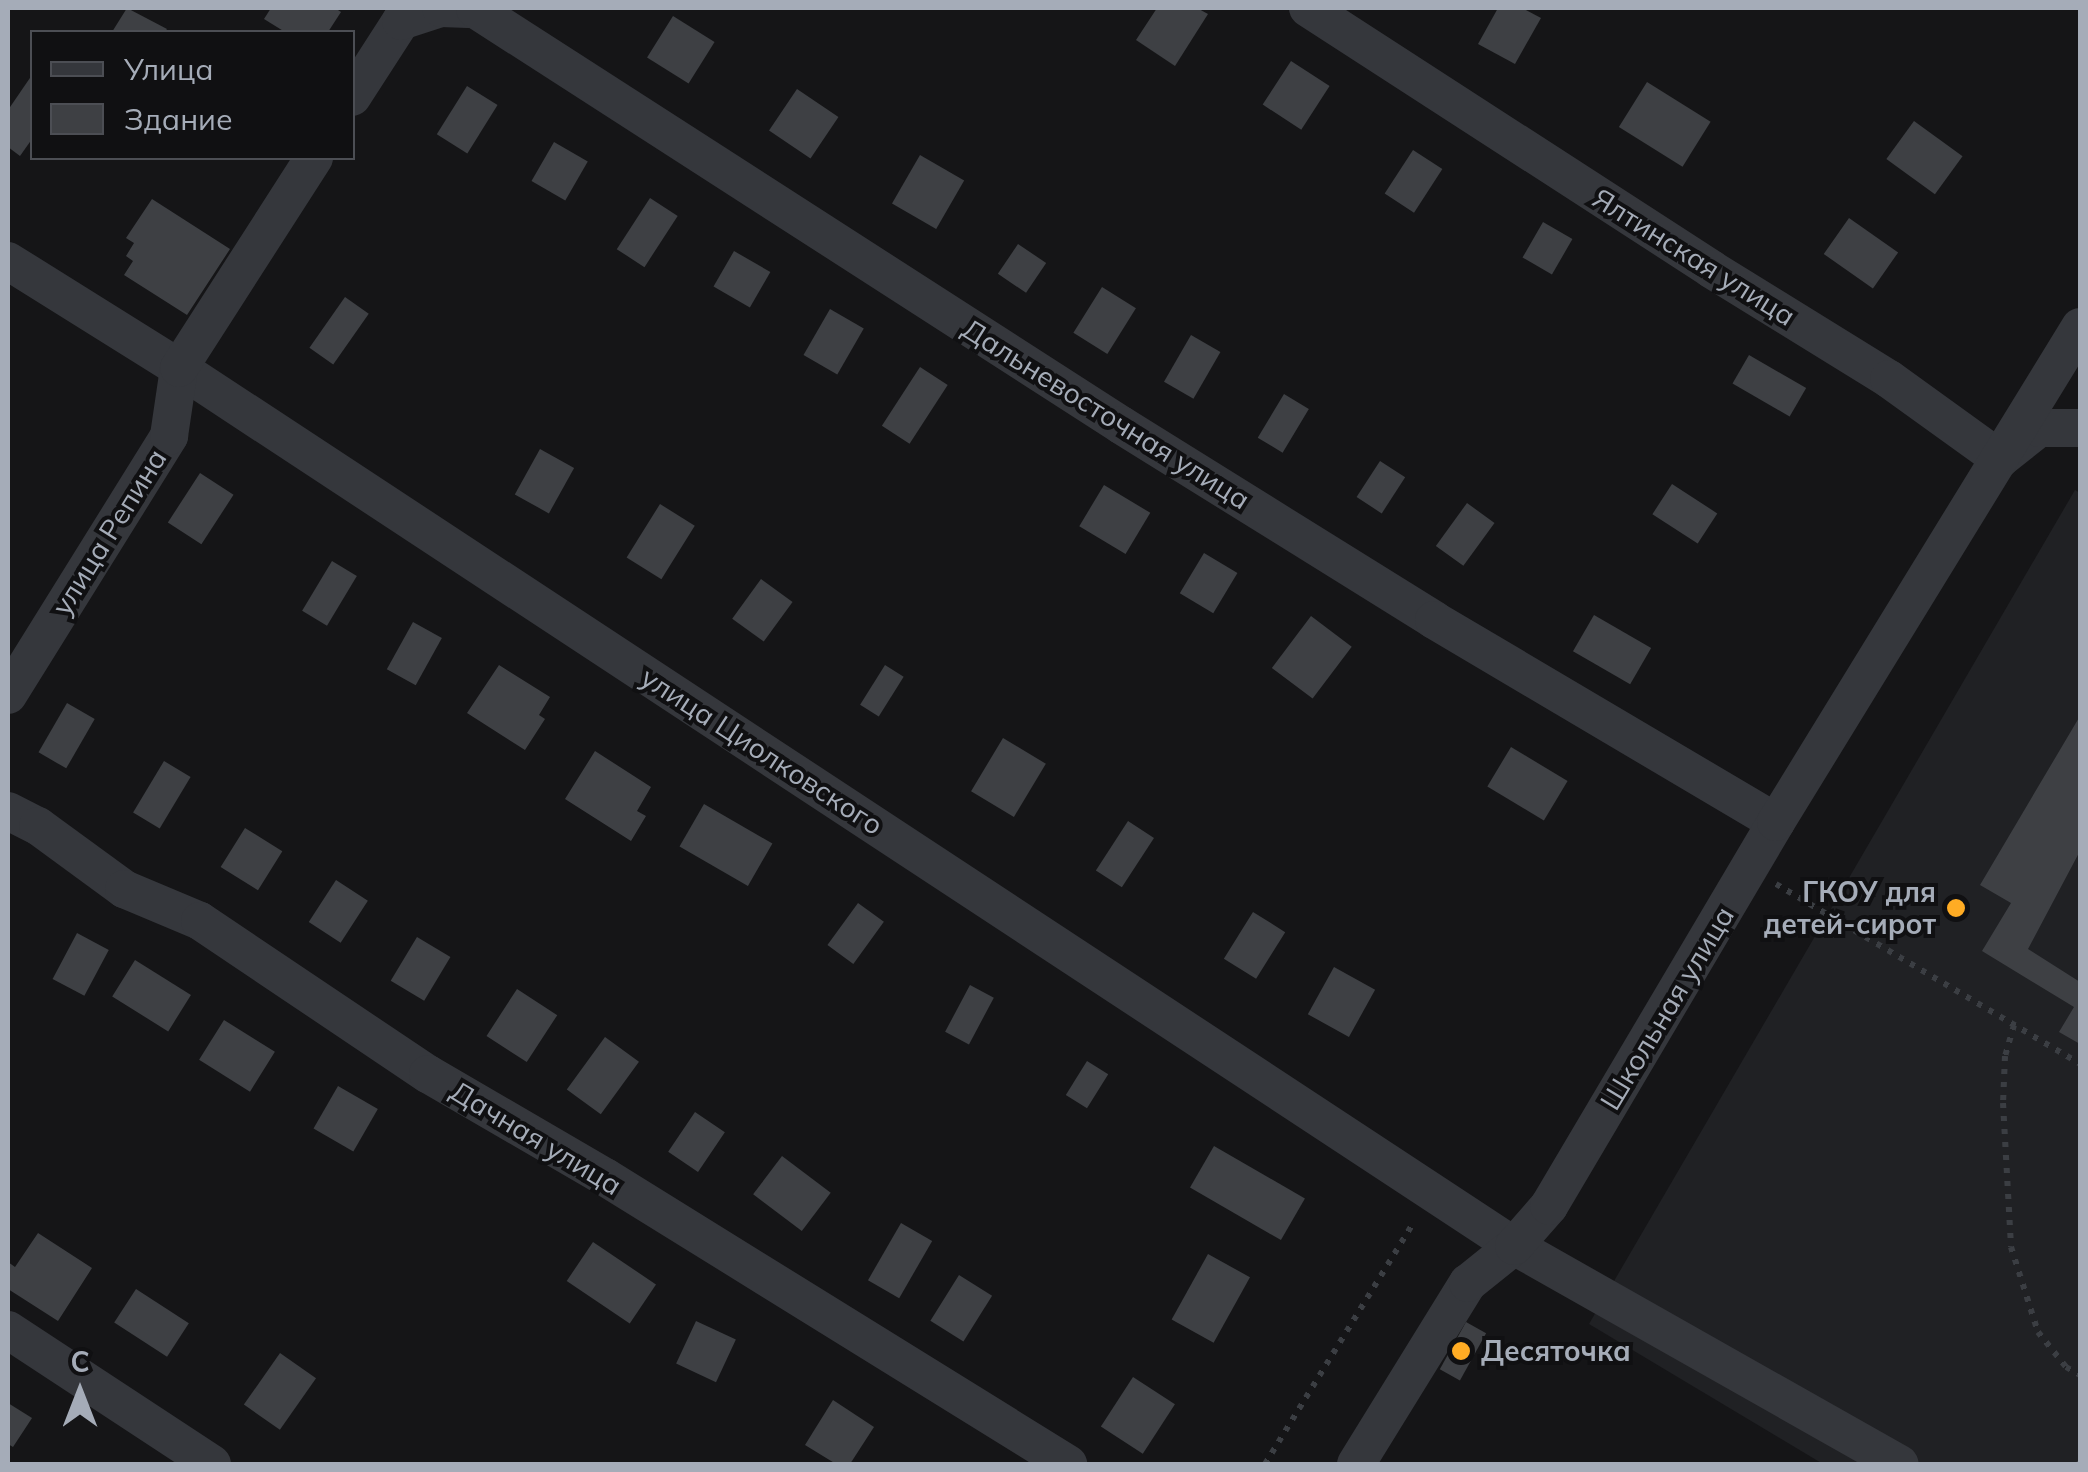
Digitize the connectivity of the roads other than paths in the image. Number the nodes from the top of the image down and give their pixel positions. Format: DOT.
graph roads {
  1 [pos="441,8"];
  2 [pos="1308,8"];
  3 [pos="355,92"];
  4 [pos="313,160"];
  5 [pos="8,261"];
  6 [pos="2080,326"];
  7 [pos="180,368"];
  8 [pos="2080,428"];
  9 [pos="2000,459"];
  10 [pos="8,694"];
  11 [pos="8,810"];
  12 [pos="1776,822"];
  13 [pos="1514,1246"];
  14 [pos="8,1330"];
  15 [pos="212,1464"];
  16 [pos="1068,1464"];
  17 [pos="1356,1464"];
  18 [pos="1900,1464"];
  1 -- 3 [label="street"];
  1 -- 12 [label="street, Дальневосточная улица"];
  2 -- 9 [label="street, Ялтинская улица"];
  4 -- 7 [label="street, улица Репина"];
  5 -- 7 [label="street, улица Циолковского"];
  6 -- 9 [label="street, Школьная улица"];
  7 -- 10 [label="street, улица Репина"];
  7 -- 13 [label="street, улица Циолковского"];
  8 -- 9 [label="street"];
  9 -- 12 [label="street, Школьная улица"];
  11 -- 16 [label="street, Дачная улица"];
  12 -- 13 [label="street, Школьная улица"];
  13 -- 17 [label="street, Школьная улица"];
  13 -- 18 [label="street, улица Циолковского"];
  14 -- 15 [label="street"];
}
